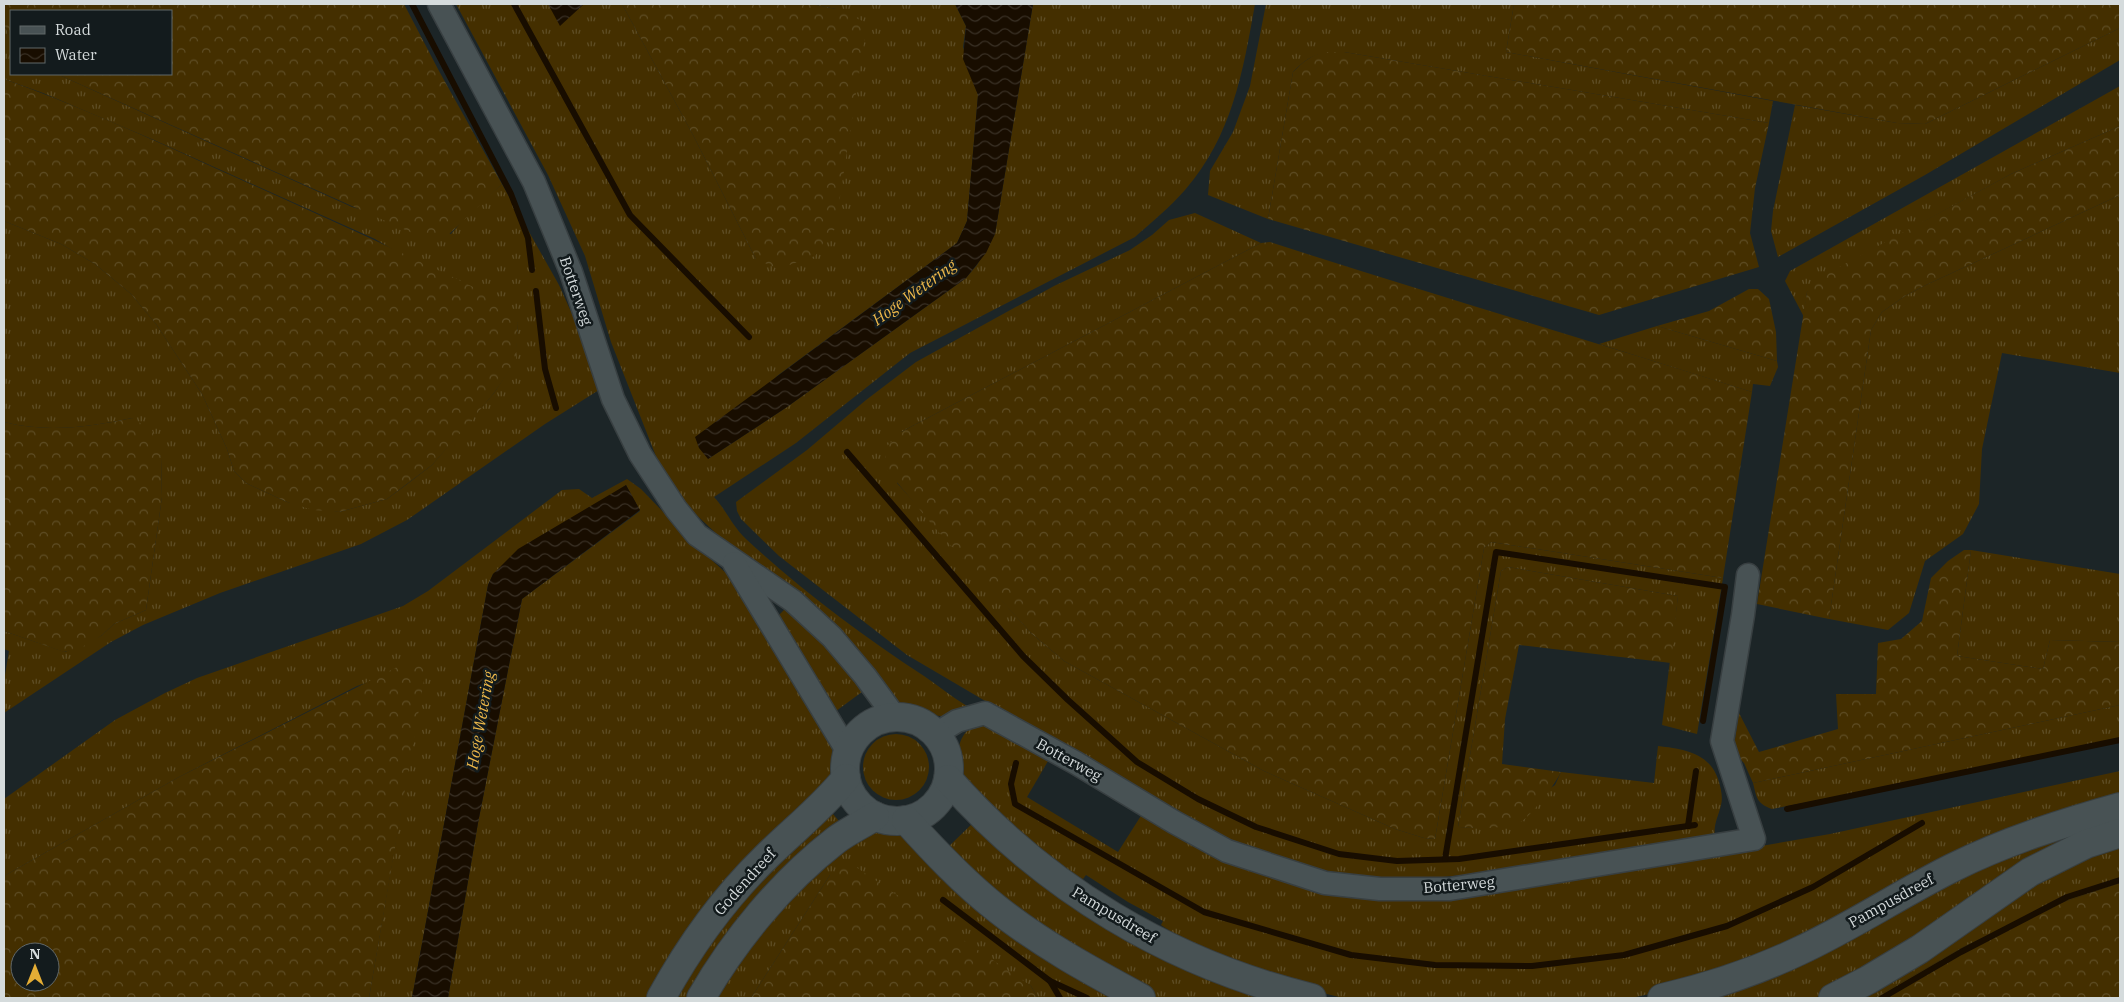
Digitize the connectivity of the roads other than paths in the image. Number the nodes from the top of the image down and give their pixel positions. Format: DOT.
graph roads {
  1 [pos="439,4"];
  2 [pos="732,560"];
  3 [pos="1748,575"];
  4 [pos="895,717"];
  5 [pos="936,734"];
  6 [pos="847,765"];
  7 [pos="948,779"];
  8 [pos="2120,807"];
  9 [pos="876,816"];
  10 [pos="906,820"];
  11 [pos="2120,833"];
  12 [pos="661,998"];
  13 [pos="701,998"];
  14 [pos="1141,998"];
  15 [pos="1312,998"];
  16 [pos="1662,998"];
  17 [pos="1833,998"];
  1 -- 2 [label="street, Botterweg"];
  2 -- 4 [label="street, Botterweg"];
  2 -- 6 [label="street, Botterweg"];
  3 -- 5 [label="street, Botterweg"];
  4 -- 5 [label="main road"];
  4 -- 6 [label="main road"];
  5 -- 7 [label="main road"];
  6 -- 9 [label="main road"];
  6 -- 12 [label="main road, Godendreef"];
  7 -- 10 [label="main road"];
  7 -- 15 [label="main road, Pampusdreef"];
  8 -- 16 [label="main road, Pampusdreef"];
  9 -- 10 [label="main road"];
  9 -- 13 [label="main road"];
  10 -- 14 [label="main road"];
  11 -- 17 [label="main road"];
}
